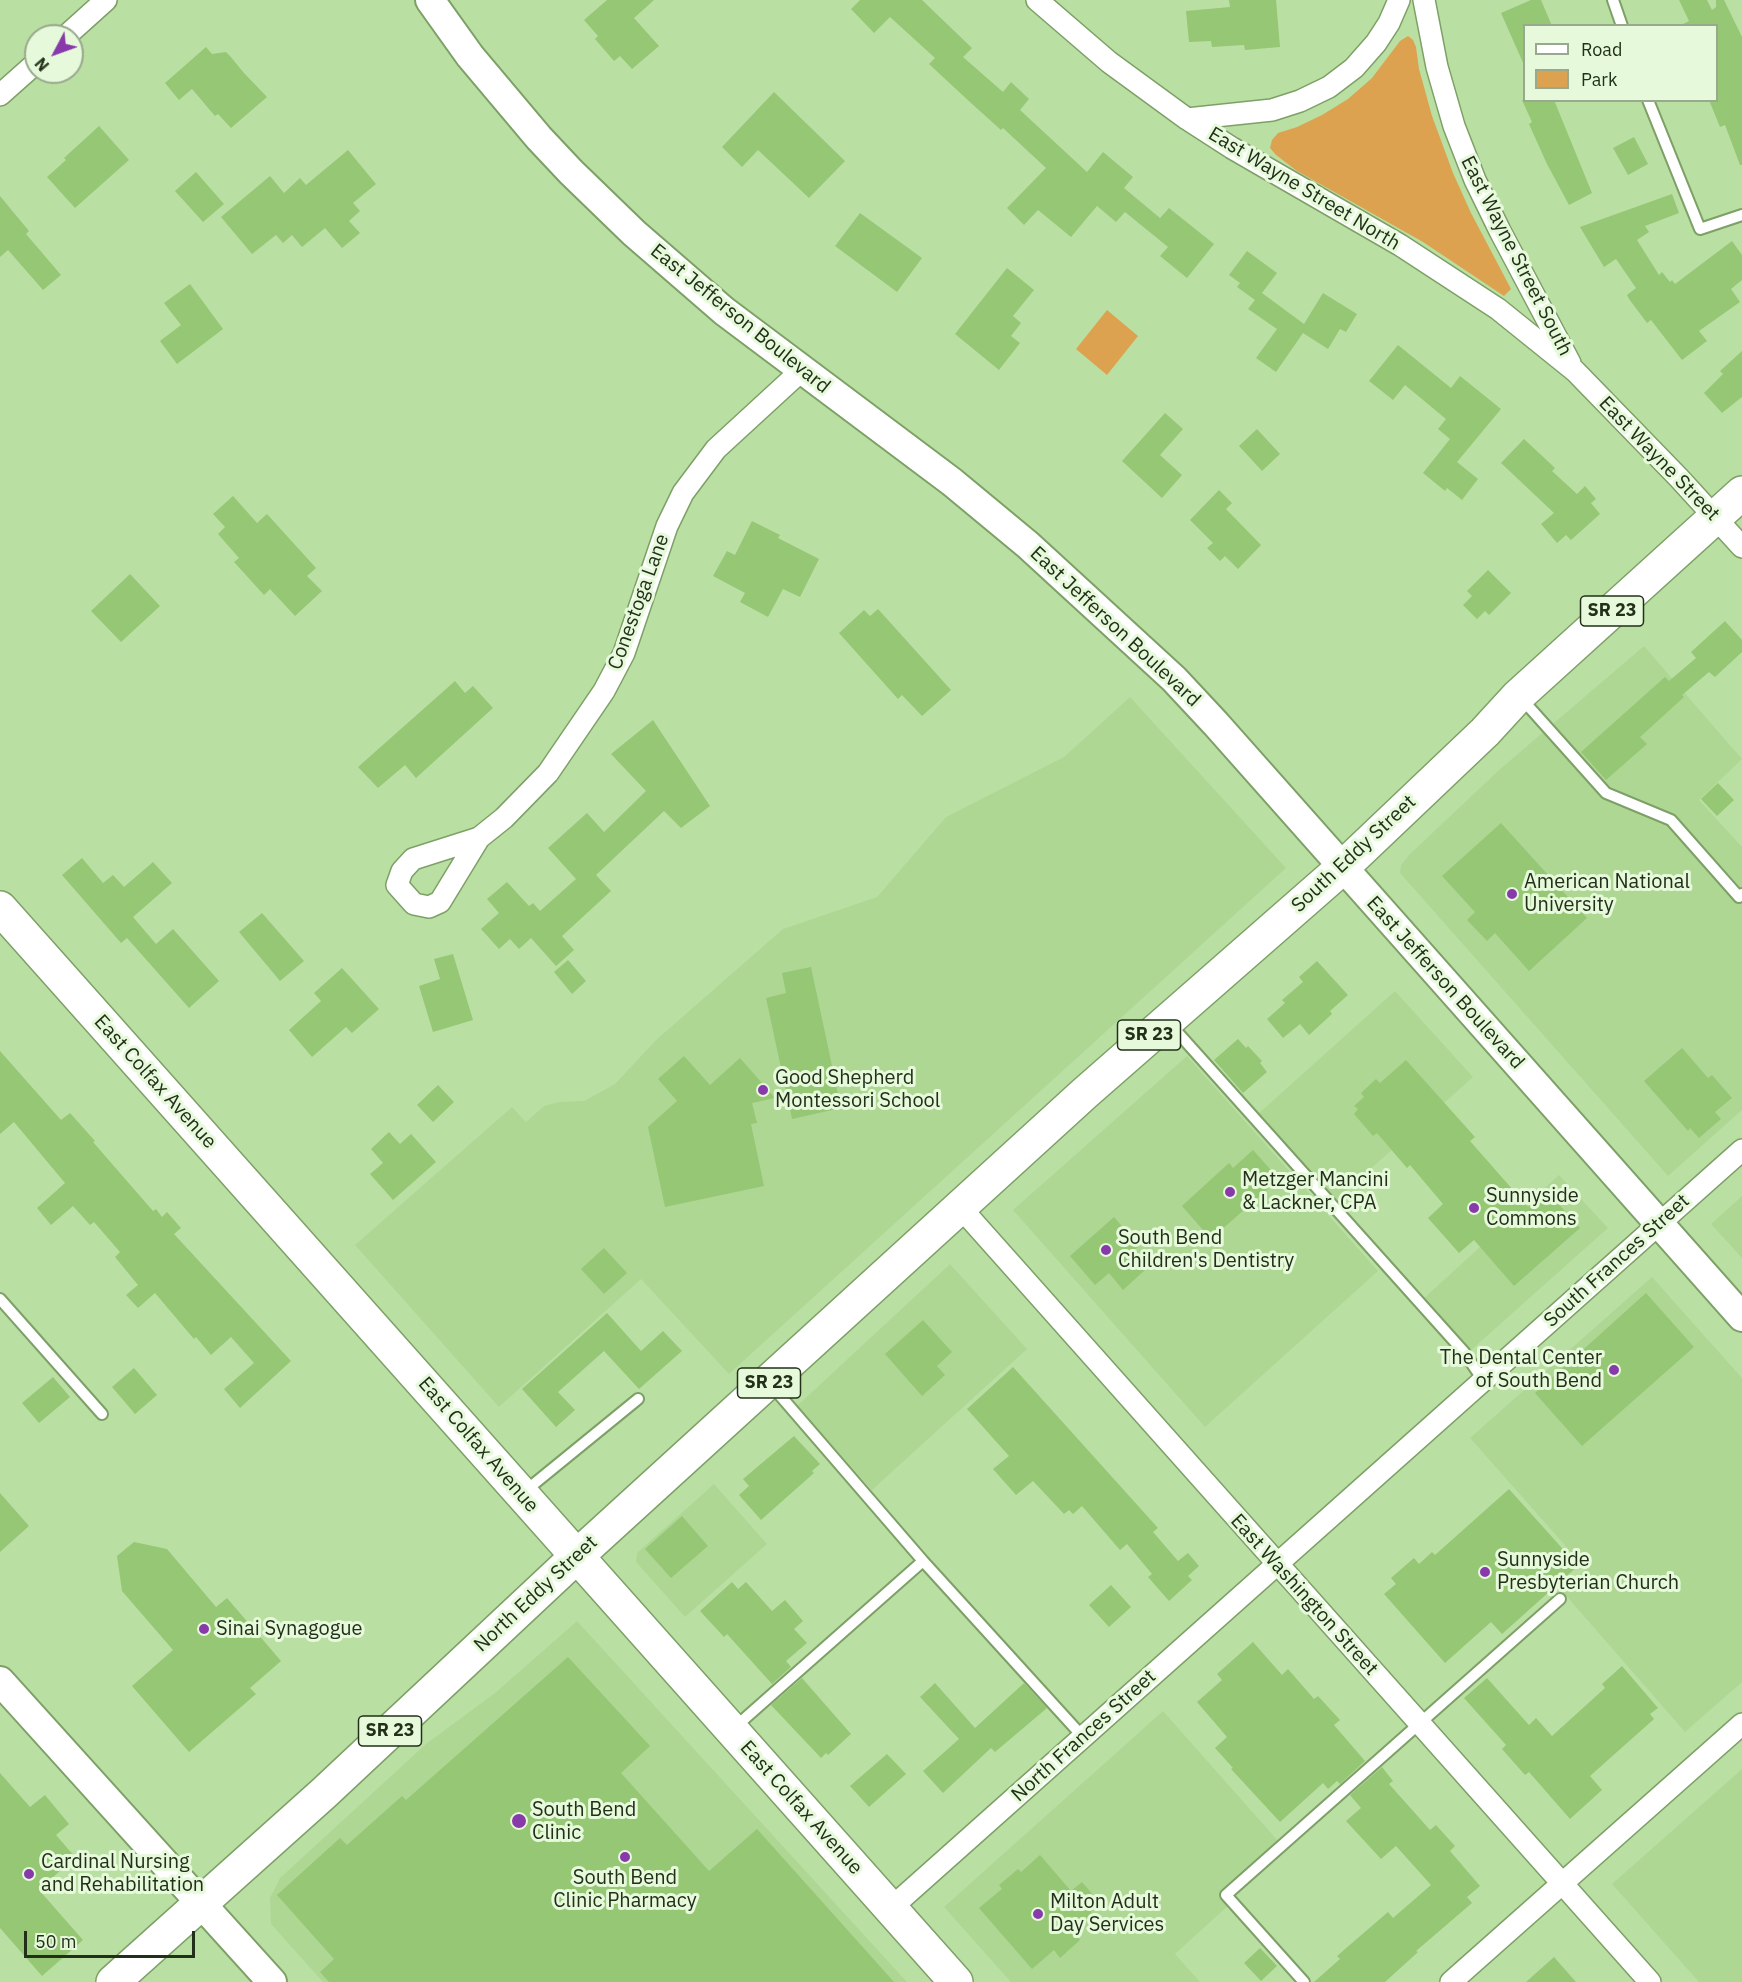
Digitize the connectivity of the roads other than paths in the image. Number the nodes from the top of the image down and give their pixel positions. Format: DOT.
graph roads {
  1 [pos="106,0"];
  2 [pos="430,0"];
  3 [pos="1037,0"];
  4 [pos="1399,0"];
  5 [pos="1424,0"];
  6 [pos="1613,0"];
  7 [pos="79,24"];
  8 [pos="1621,24"];
  9 [pos="24,74"];
  10 [pos="0,95"];
  11 [pos="1649,102"];
  12 [pos="1187,119"];
  13 [pos="1742,215"];
  14 [pos="802,370"];
  15 [pos="1575,371"];
  16 [pos="1742,493"];
  17 [pos="1715,518"];
  18 [pos="1742,547"];
  19 [pos="1518,696"];
  20 [pos="479,838"];
  21 [pos="1342,868"];
  22 [pos="1742,894"];
  23 [pos="0,908"];
  24 [pos="1166,1020"];
  25 [pos="1742,1150"];
  26 [pos="960,1207"];
  27 [pos="1658,1224"];
  28 [pos="0,1299"];
  29 [pos="1742,1317"];
  30 [pos="1483,1380"];
  31 [pos="769,1383"];
  32 [pos="638,1399"];
  33 [pos="102,1414"];
  34 [pos="521,1494"];
  35 [pos="576,1557"];
  36 [pos="923,1561"];
  37 [pos="1276,1564"];
  38 [pos="1560,1599"];
  39 [pos="0,1681"];
  40 [pos="1419,1723"];
  41 [pos="1742,1724"];
  42 [pos="731,1730"];
  43 [pos="1083,1737"];
  44 [pos="1563,1883"];
  45 [pos="201,1904"];
  46 [pos="891,1908"];
  47 [pos="113,1982"];
  48 [pos="272,1982"];
  49 [pos="956,1982"];
  50 [pos="1304,1982"];
  51 [pos="1451,1982"];
  52 [pos="1650,1982"];
  1 -- 7 [label="street"];
  2 -- 14 [label="street, East Jefferson Boulevard"];
  3 -- 12 [label="street, East Wayne Street North"];
  4 -- 12 [label="street"];
  5 -- 15 [label="street, East Wayne Street South"];
  6 -- 8 [label="lane"];
  9 -- 10 [label="street"];
  11 -- 13 [label="lane"];
  12 -- 15 [label="street, East Wayne Street North"];
  14 -- 20 [label="street, Conestoga Lane"];
  14 -- 21 [label="street, East Jefferson Boulevard"];
  15 -- 17 [label="street, East Wayne Street"];
  16 -- 17 [label="main road, South Eddy Street / SR 23"];
  17 -- 18 [label="street, East Wayne Street"];
  17 -- 19 [label="main road, South Eddy Street / SR 23"];
  19 -- 21 [label="main road, South Eddy Street / SR 23"];
  19 -- 22 [label="lane"];
  21 -- 24 [label="main road, South Eddy Street / SR 23"];
  21 -- 27 [label="street, East Jefferson Boulevard"];
  23 -- 34 [label="main road, East Colfax Avenue"];
  24 -- 26 [label="main road, South Eddy Street / SR 23"];
  24 -- 30 [label="lane"];
  25 -- 27 [label="street, South Frances Street"];
  26 -- 31 [label="main road, North Eddy Street / SR 23"];
  26 -- 37 [label="street, East Washington Street"];
  27 -- 29 [label="street, East Jefferson Boulevard"];
  27 -- 30 [label="street, South Frances Street"];
  28 -- 33 [label="lane"];
  30 -- 37 [label="street, South Frances Street"];
  31 -- 35 [label="main road, North Eddy Street / SR 23"];
  31 -- 36 [label="lane"];
  32 -- 34 [label="lane"];
  34 -- 35 [label="main road, East Colfax Avenue"];
  35 -- 42 [label="main road, East Colfax Avenue"];
  35 -- 45 [label="main road, North Eddy Street / SR 23"];
  36 -- 42 [label="lane"];
  36 -- 43 [label="lane"];
  37 -- 40 [label="street, East Washington Street"];
  37 -- 43 [label="street, North Frances Street"];
  38 -- 40 [label="lane"];
  39 -- 45 [label="street"];
  40 -- 44 [label="street, East Washington Street"];
  40 -- 50 [label="lane"];
  41 -- 44 [label="street"];
  42 -- 46 [label="main road, East Colfax Avenue"];
  43 -- 46 [label="street, North Frances Street"];
  44 -- 51 [label="street"];
  44 -- 52 [label="street, East Washington Street"];
  45 -- 47 [label="main road, North Eddy Street / SR 23"];
  45 -- 48 [label="street"];
  46 -- 49 [label="main road, East Colfax Avenue"];
}
